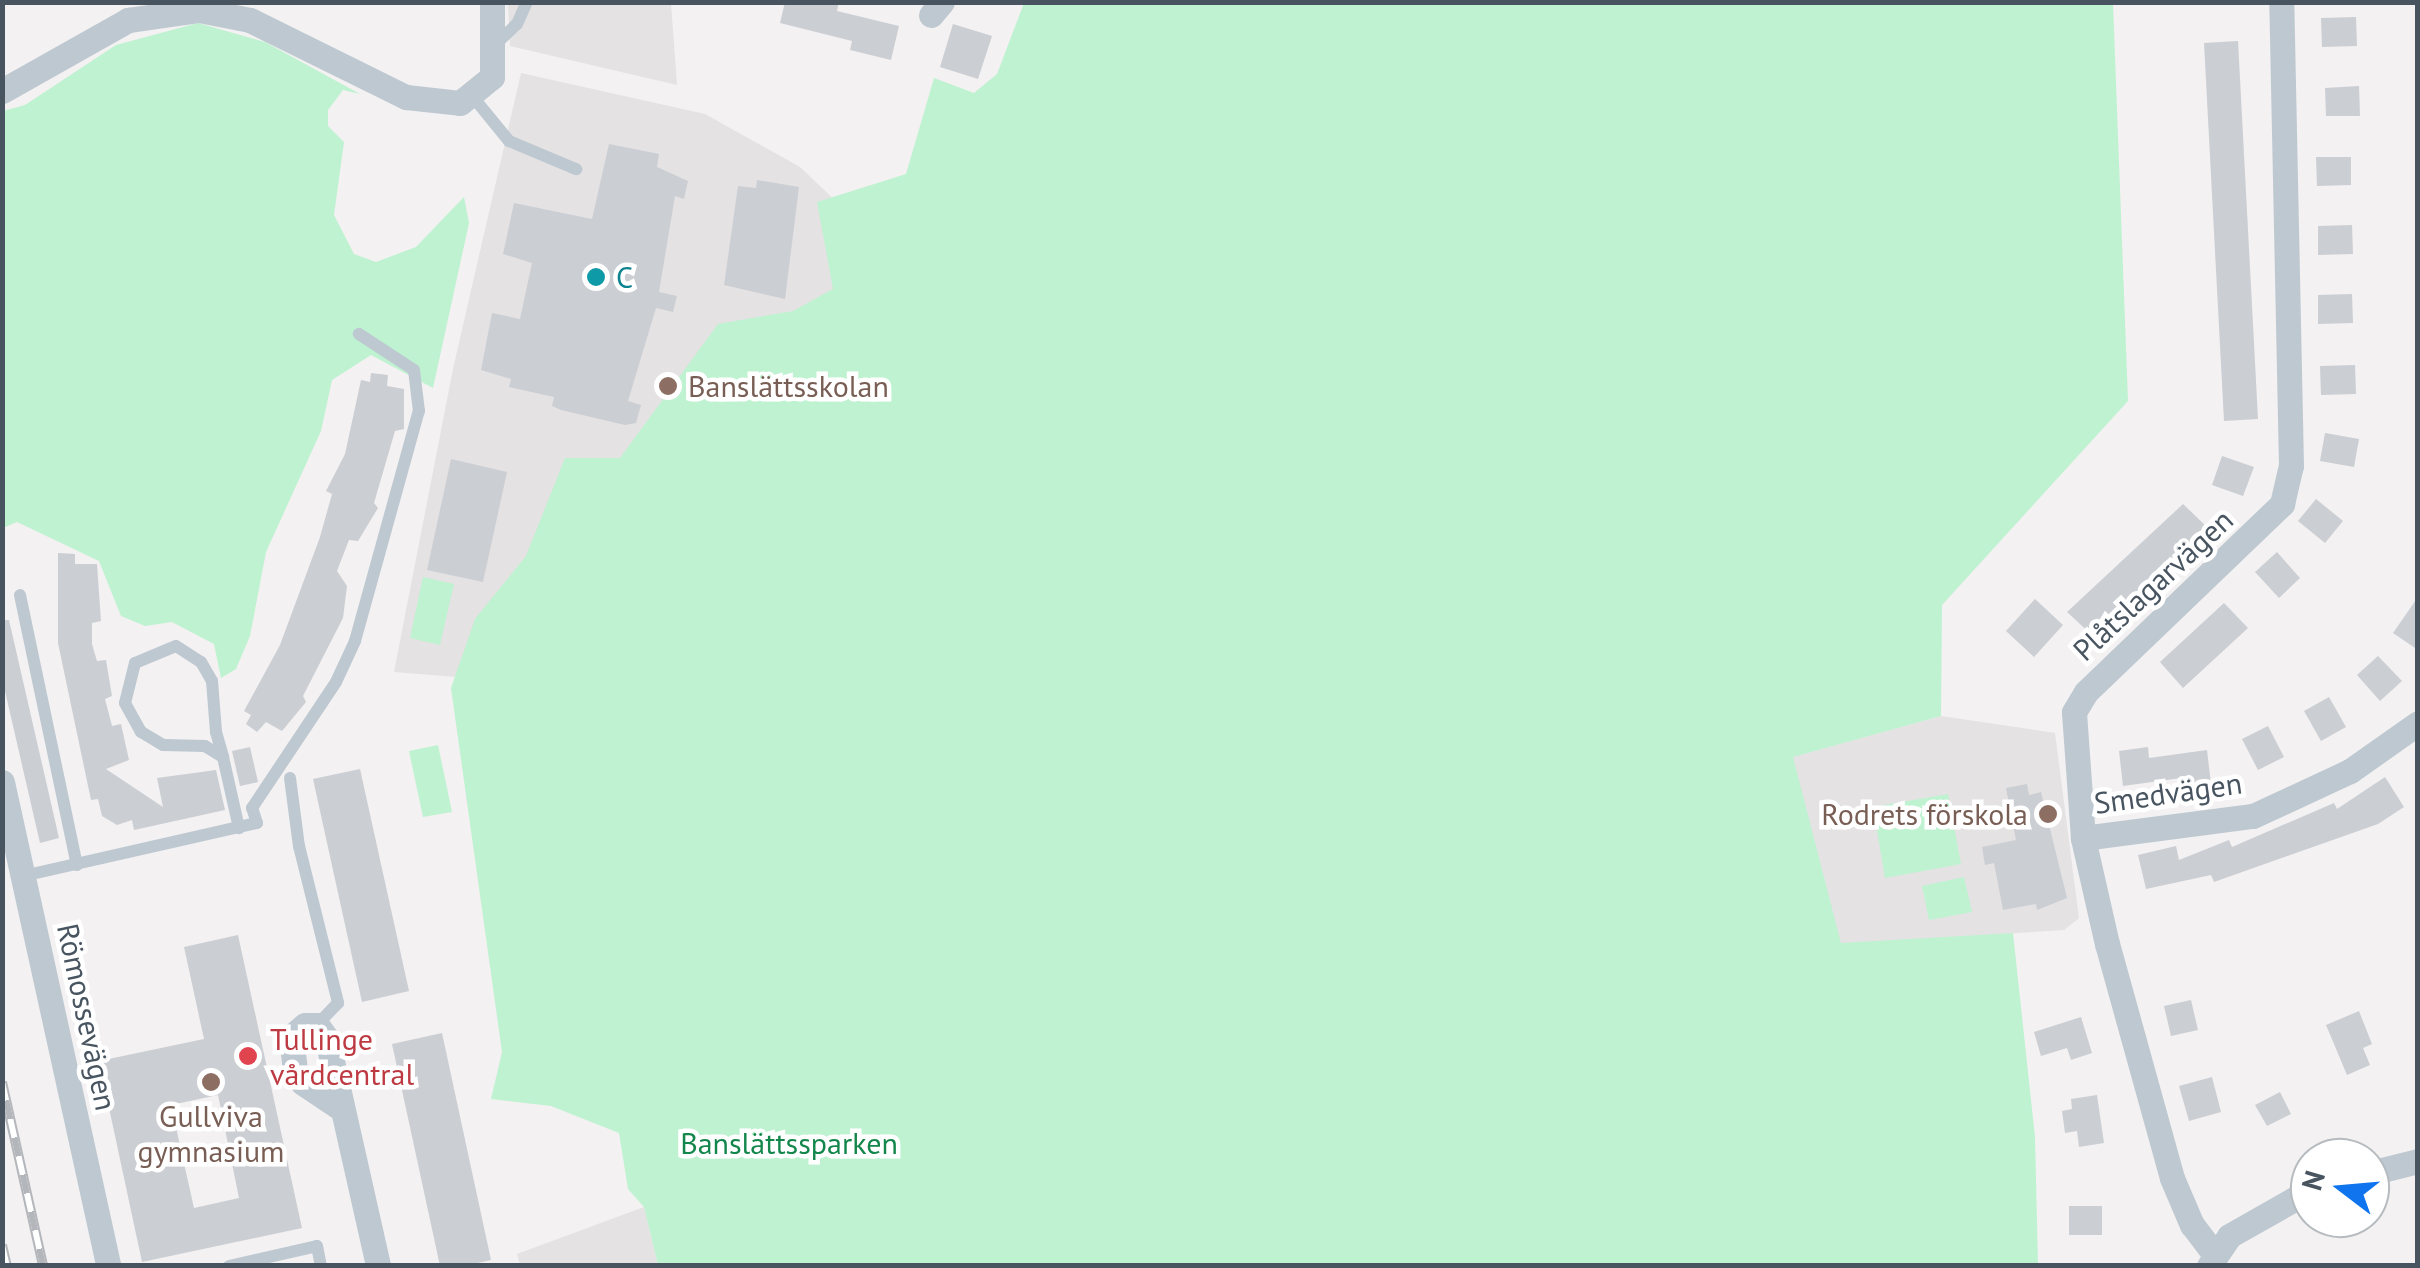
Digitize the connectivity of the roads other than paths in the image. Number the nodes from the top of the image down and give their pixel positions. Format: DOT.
graph roads {
  1 [pos="492,2"];
  2 [pos="527,2"];
  3 [pos="2281,2"];
  4 [pos="495,45"];
  5 [pos="2,91"];
  6 [pos="473,97"];
  7 [pos="576,169"];
  8 [pos="359,334"];
  9 [pos="20,595"];
  10 [pos="2418,723"];
  11 [pos="223,757"];
  12 [pos="290,778"];
  13 [pos="2,782"];
  14 [pos="239,828"];
  15 [pos="2083,838"];
  16 [pos="77,865"];
  17 [pos="23,876"];
  18 [pos="318,1025"];
  19 [pos="340,1108"];
  20 [pos="2418,1161"];
  21 [pos="2390,1168"];
  22 [pos="2290,1201"];
  23 [pos="2215,1262"];
  24 [pos="108,1266"];
  25 [pos="229,1266"];
  26 [pos="321,1266"];
  27 [pos="378,1266"];
  1 -- 4 [label="street"];
  2 -- 4 [label="lane"];
  3 -- 15 [label="street, Plåtslagarvägen"];
  4 -- 6 [label="street"];
  5 -- 6 [label="street"];
  6 -- 7 [label="lane"];
  8 -- 14 [label="lane"];
  9 -- 16 [label="lane"];
  10 -- 15 [label="street, Smedvägen"];
  11 -- 11 [label="lane"];
  11 -- 14 [label="lane"];
  12 -- 18 [label="lane"];
  13 -- 17 [label="street, Römossevägen"];
  14 -- 16 [label="lane"];
  15 -- 23 [label="street, Plåtslagarvägen"];
  16 -- 17 [label="lane"];
  17 -- 24 [label="street, Römossevägen"];
  18 -- 19 [label="street"];
  18 -- 19 [label="street"];
  19 -- 27 [label="street"];
  20 -- 21 [label="street"];
  22 -- 23 [label="street"];
  25 -- 26 [label="lane"];
}
